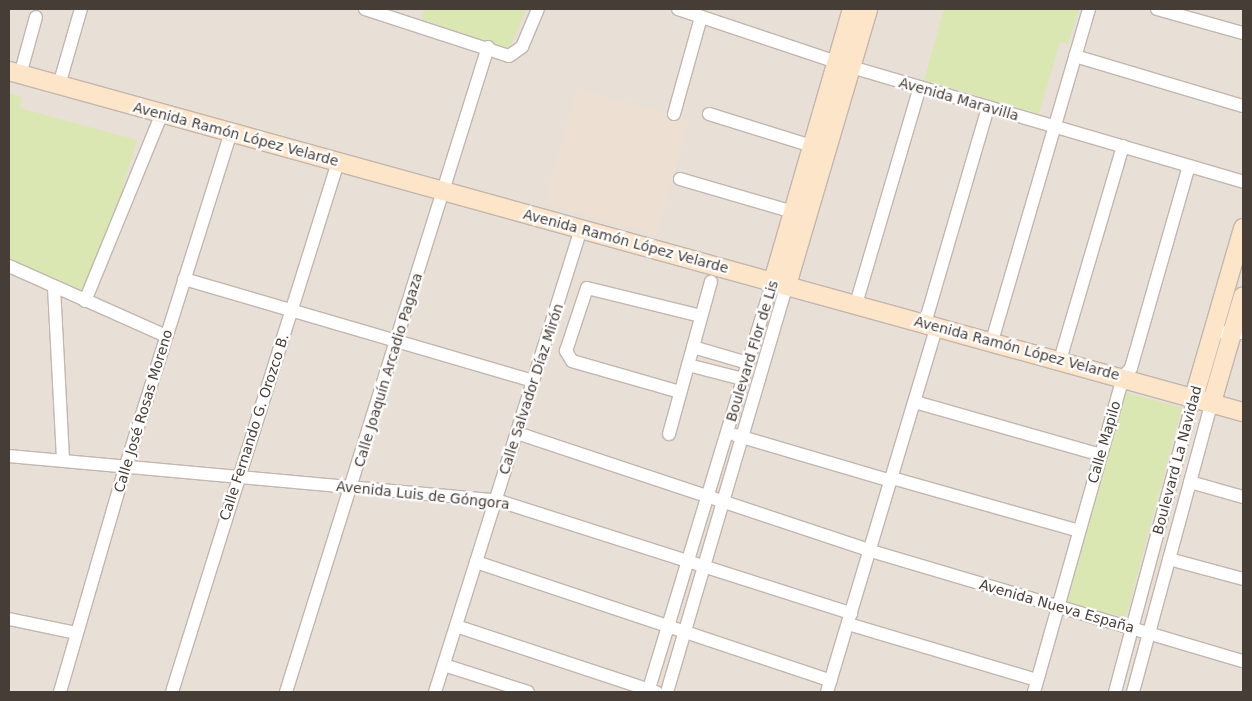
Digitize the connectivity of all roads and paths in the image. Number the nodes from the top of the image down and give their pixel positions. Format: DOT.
graph roads {
  1 [pos="81,9"];
  2 [pos="365,9"];
  3 [pos="538,9"];
  4 [pos="678,9"];
  5 [pos="852,9"];
  6 [pos="868,9"];
  7 [pos="1089,9"];
  8 [pos="1157,9"];
  9 [pos="36,16"];
  10 [pos="701,17"];
  11 [pos="1243,33"];
  12 [pos="488,47"];
  13 [pos="1075,56"];
  14 [pos="844,65"];
  15 [pos="15,73"];
  16 [pos="59,85"];
  17 [pos="920,87"];
  18 [pos="1243,106"];
  19 [pos="988,107"];
  20 [pos="162,113"];
  21 [pos="674,114"];
  22 [pos="709,114"];
  23 [pos="1054,127"];
  24 [pos="231,132"];
  25 [pos="812,146"];
  26 [pos="1123,146"];
  27 [pos="338,162"];
  28 [pos="1189,166"];
  29 [pos="680,178"];
  30 [pos="1243,182"];
  31 [pos="443,191"];
  32 [pos="800,214"];
  33 [pos="581,228"];
  34 [pos="1243,228"];
  35 [pos="9,266"];
  36 [pos="184,279"];
  37 [pos="711,282"];
  38 [pos="780,283"];
  39 [pos="54,287"];
  40 [pos="1243,296"];
  41 [pos="85,301"];
  42 [pos="856,304"];
  43 [pos="291,311"];
  44 [pos="701,316"];
  45 [pos="931,324"];
  46 [pos="1238,331"];
  47 [pos="1213,332"];
  48 [pos="166,336"];
  49 [pos="992,341"];
  50 [pos="398,342"];
  51 [pos="693,347"];
  52 [pos="1060,360"];
  53 [pos="748,364"];
  54 [pos="688,365"];
  55 [pos="1123,377"];
  56 [pos="743,379"];
  57 [pos="533,381"];
  58 [pos="680,392"];
  59 [pos="1194,397"];
  60 [pos="914,402"];
  61 [pos="1212,402"];
  62 [pos="1243,412"];
  63 [pos="727,432"];
  64 [pos="517,433"];
  65 [pos="669,434"];
  66 [pos="742,437"];
  67 [pos="1101,454"];
  68 [pos="9,456"];
  69 [pos="63,459"];
  70 [pos="126,464"];
  71 [pos="239,474"];
  72 [pos="891,479"];
  73 [pos="1190,482"];
  74 [pos="352,488"];
  75 [pos="708,496"];
  76 [pos="1243,497"];
  77 [pos="496,500"];
  78 [pos="723,502"];
  79 [pos="1079,531"];
  80 [pos="871,551"];
  81 [pos="1169,559"];
  82 [pos="688,561"];
  83 [pos="476,562"];
  84 [pos="704,566"];
  85 [pos="1243,579"];
  86 [pos="1058,607"];
  87 [pos="9,619"];
  88 [pos="849,619"];
  89 [pos="456,626"];
  90 [pos="669,626"];
  91 [pos="1132,628"];
  92 [pos="685,631"];
  93 [pos="76,633"];
  94 [pos="1149,633"];
  95 [pos="1243,661"];
  96 [pos="444,665"];
  97 [pos="1037,680"];
  98 [pos="829,686"];
  99 [pos="521,691"];
  100 [pos="651,691"];
  101 [pos="60,692"];
  102 [pos="172,692"];
  103 [pos="286,692"];
  104 [pos="435,692"];
  105 [pos="667,692"];
  106 [pos="1034,692"];
  107 [pos="1115,692"];
  108 [pos="1132,692"];
  1 -- 16 [label="street"];
  2 -- 12 [label="street"];
  3 -- 12 [label="street"];
  4 -- 10 [label="street, Avenida Maravilla"];
  5 -- 14 [label="street, Boulevard Flor de Lis"];
  6 -- 14 [label="street, Boulevard Flor de Lis"];
  7 -- 13 [label="street"];
  8 -- 11 [label="street"];
  9 -- 15 [label="street"];
  10 -- 14 [label="street, Avenida Maravilla"];
  10 -- 21 [label="street"];
  12 -- 31 [label="street, Calle Joaquín Arcadio Pagaza"];
  13 -- 18 [label="street"];
  13 -- 23 [label="street"];
  14 -- 17 [label="street, Avenida Maravilla"];
  14 -- 25 [label="street, Boulevard Flor de Lis"];
  14 -- 32 [label="street, Boulevard Flor de Lis"];
  15 -- 16 [label="street, Avenida Ramón López Velarde"];
  16 -- 20 [label="street, Avenida Ramón López Velarde"];
  17 -- 19 [label="street, Avenida Maravilla"];
  17 -- 42 [label="street"];
  19 -- 23 [label="street, Avenida Maravilla"];
  19 -- 45 [label="street"];
  20 -- 24 [label="street, Avenida Ramón López Velarde"];
  20 -- 41 [label="street"];
  22 -- 25 [label="street"];
  23 -- 26 [label="street, Avenida Maravilla"];
  23 -- 49 [label="street"];
  24 -- 27 [label="street, Avenida Ramón López Velarde"];
  24 -- 36 [label="street, Calle José Rosas Moreno"];
  25 -- 32 [label="street, Boulevard Flor de Lis"];
  26 -- 28 [label="street, Avenida Maravilla"];
  26 -- 52 [label="street"];
  27 -- 31 [label="street, Avenida Ramón López Velarde"];
  27 -- 43 [label="street, Calle Fernando G. Orozco B."];
  28 -- 30 [label="street, Avenida Maravilla"];
  28 -- 55 [label="street, Calle Mapilo"];
  29 -- 32 [label="street"];
  31 -- 33 [label="street, Avenida Ramón López Velarde"];
  31 -- 50 [label="street, Calle Joaquín Arcadio Pagaza"];
  32 -- 38 [label="street, Boulevard Flor de Lis"];
  33 -- 38 [label="street, Avenida Ramón López Velarde"];
  33 -- 57 [label="street, Calle Salvador Díaz Mirón"];
  34 -- 47 [label="street, Boulevard La Navidad"];
  35 -- 39 [label="street"];
  36 -- 43 [label="street"];
  36 -- 48 [label="street, Calle José Rosas Moreno"];
  37 -- 44 [label="street"];
  38 -- 42 [label="street, Avenida Ramón López Velarde"];
  38 -- 53 [label="street, Boulevard Flor de Lis"];
  38 -- 66 [label="street, Boulevard Flor de Lis"];
  39 -- 41 [label="street"];
  39 -- 69 [label="street"];
  40 -- 46 [label="street, Boulevard La Navidad"];
  41 -- 48 [label="street"];
  42 -- 45 [label="street, Avenida Ramón López Velarde"];
  43 -- 50 [label="street"];
  43 -- 71 [label="street, Calle Fernando G. Orozco B."];
  44 -- 51 [label="street"];
  44 -- 58 [label="street"];
  45 -- 49 [label="street, Avenida Ramón López Velarde"];
  45 -- 60 [label="street"];
  46 -- 47 [label="street"];
  46 -- 61 [label="street, Boulevard La Navidad"];
  47 -- 59 [label="street, Boulevard La Navidad"];
  48 -- 70 [label="street, Calle José Rosas Moreno"];
  49 -- 52 [label="street, Avenida Ramón López Velarde"];
  50 -- 57 [label="street"];
  50 -- 74 [label="street, Calle Joaquín Arcadio Pagaza"];
  51 -- 53 [label="street"];
  51 -- 54 [label="street"];
  52 -- 55 [label="street, Avenida Ramón López Velarde"];
  53 -- 56 [label="street, Boulevard Flor de Lis"];
  54 -- 56 [label="street"];
  54 -- 58 [label="street"];
  55 -- 59 [label="street, Avenida Ramón López Velarde"];
  55 -- 67 [label="street, Calle Mapilo"];
  56 -- 63 [label="street, Boulevard Flor de Lis"];
  57 -- 64 [label="street, Calle Salvador Díaz Mirón"];
  58 -- 65 [label="street"];
  59 -- 61 [label="street, Avenida Ramón López Velarde"];
  59 -- 91 [label="street, Boulevard La Navidad"];
  60 -- 67 [label="street"];
  60 -- 72 [label="street"];
  61 -- 62 [label="street, Avenida Ramón López Velarde"];
  61 -- 73 [label="street, Boulevard La Navidad"];
  63 -- 66 [label="street"];
  63 -- 75 [label="street, Boulevard Flor de Lis"];
  64 -- 75 [label="street, Avenida Nueva España"];
  64 -- 77 [label="street, Calle Salvador Díaz Mirón"];
  66 -- 72 [label="street"];
  66 -- 78 [label="street, Boulevard Flor de Lis"];
  67 -- 79 [label="street, Calle Mapilo"];
  68 -- 69 [label="street, Avenida Luis de Góngora"];
  69 -- 70 [label="street, Avenida Luis de Góngora"];
  70 -- 71 [label="street, Avenida Luis de Góngora"];
  70 -- 93 [label="street, Calle José Rosas Moreno"];
  71 -- 74 [label="street, Avenida Luis de Góngora"];
  71 -- 102 [label="street, Calle Fernando G. Orozco B."];
  72 -- 79 [label="street"];
  72 -- 80 [label="street"];
  73 -- 76 [label="street"];
  73 -- 81 [label="street, Boulevard La Navidad"];
  74 -- 77 [label="street, Avenida Luis de Góngora"];
  74 -- 103 [label="street, Calle Joaquín Arcadio Pagaza"];
  75 -- 78 [label="street, Avenida Nueva España"];
  75 -- 82 [label="street, Boulevard Flor de Lis"];
  77 -- 82 [label="street, Avenida Luis de Góngora"];
  77 -- 83 [label="street, Calle Salvador Díaz Mirón"];
  78 -- 80 [label="street, Avenida Nueva España"];
  78 -- 84 [label="street, Boulevard Flor de Lis"];
  79 -- 86 [label="street, Calle Mapilo"];
  80 -- 86 [label="street, Avenida Nueva España"];
  80 -- 88 [label="street"];
  81 -- 85 [label="street"];
  81 -- 94 [label="street, Boulevard La Navidad"];
  82 -- 84 [label="street, Avenida Luis de Góngora"];
  82 -- 90 [label="street, Boulevard Flor de Lis"];
  83 -- 89 [label="street, Calle Salvador Díaz Mirón"];
  83 -- 90 [label="street"];
  84 -- 88 [label="street, Avenida Luis de Góngora"];
  84 -- 92 [label="street, Boulevard Flor de Lis"];
  86 -- 91 [label="street, Avenida Nueva España"];
  86 -- 97 [label="street, Calle Mapilo"];
  87 -- 93 [label="street"];
  88 -- 97 [label="street, Avenida Luis de Góngora"];
  88 -- 98 [label="street"];
  89 -- 96 [label="street, Calle Salvador Díaz Mirón"];
  89 -- 100 [label="street"];
  90 -- 92 [label="street"];
  90 -- 100 [label="street, Boulevard Flor de Lis"];
  91 -- 94 [label="street, Avenida Nueva España"];
  91 -- 107 [label="street, Boulevard La Navidad"];
  92 -- 98 [label="street"];
  92 -- 105 [label="street, Boulevard Flor de Lis"];
  93 -- 101 [label="street, Calle José Rosas Moreno"];
  94 -- 95 [label="street, Avenida Nueva España"];
  94 -- 108 [label="street, Boulevard La Navidad"];
  96 -- 99 [label="street"];
  96 -- 104 [label="street, Calle Salvador Díaz Mirón"];
  97 -- 106 [label="street, Calle Mapilo"];
}
